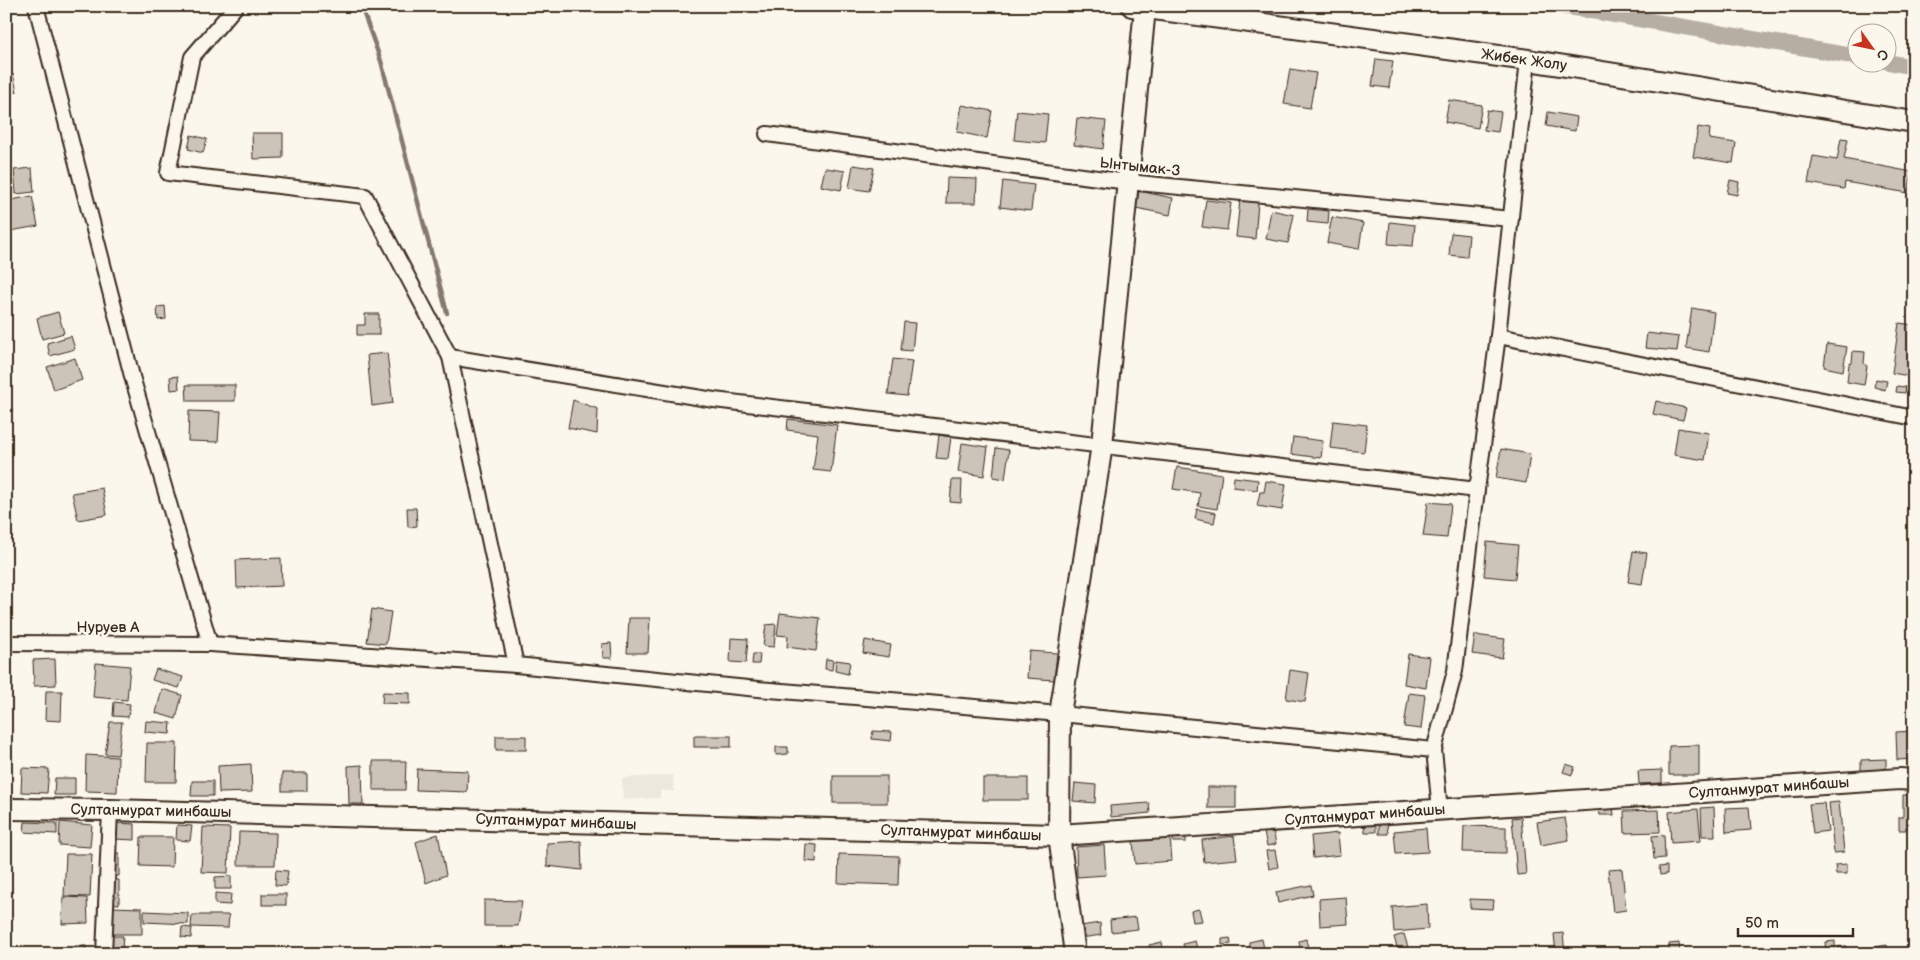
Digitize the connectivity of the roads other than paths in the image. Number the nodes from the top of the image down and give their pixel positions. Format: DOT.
graph roads {
  1 [pos="36,6"];
  2 [pos="236,6"];
  3 [pos="1139,7"];
  4 [pos="1528,60"];
  5 [pos="1914,122"];
  6 [pos="766,134"];
  7 [pos="1128,182"];
  8 [pos="1511,219"];
  9 [pos="1498,336"];
  10 [pos="450,357"];
  11 [pos="1914,418"];
  12 [pos="1102,445"];
  13 [pos="1477,490"];
  14 [pos="6,643"];
  15 [pos="210,644"];
  16 [pos="516,665"];
  17 [pos="1060,714"];
  18 [pos="1434,750"];
  19 [pos="1914,780"];
  20 [pos="6,809"];
  21 [pos="110,810"];
  22 [pos="1440,810"];
  23 [pos="1059,835"];
  24 [pos="104,954"];
  25 [pos="1075,954"];
  1 -- 15 [label="street"];
  2 -- 10 [label="street"];
  3 -- 4 [label="street, Жибек Жолу"];
  3 -- 7 [label="street"];
  4 -- 5 [label="street, Жибек Жолу"];
  4 -- 8 [label="street"];
  6 -- 7 [label="street, Ынтымак-3"];
  7 -- 8 [label="street, Ынтымак-3"];
  7 -- 12 [label="street"];
  8 -- 9 [label="street"];
  9 -- 11 [label="street"];
  9 -- 13 [label="street"];
  10 -- 12 [label="street"];
  10 -- 16 [label="street"];
  12 -- 13 [label="street"];
  12 -- 17 [label="street"];
  13 -- 18 [label="street"];
  14 -- 15 [label="street, Нуруев А"];
  15 -- 16 [label="street, Нуруев А"];
  16 -- 17 [label="street, Нуруев А"];
  17 -- 18 [label="street, Нуруев А"];
  17 -- 23 [label="street"];
  18 -- 22 [label="street"];
  19 -- 22 [label="street, Султанмурат минбашы"];
  20 -- 21 [label="street, Султанмурат минбашы"];
  21 -- 23 [label="street, Султанмурат минбашы"];
  21 -- 24 [label="street"];
  22 -- 23 [label="street, Султанмурат минбашы"];
  23 -- 25 [label="street"];
}
